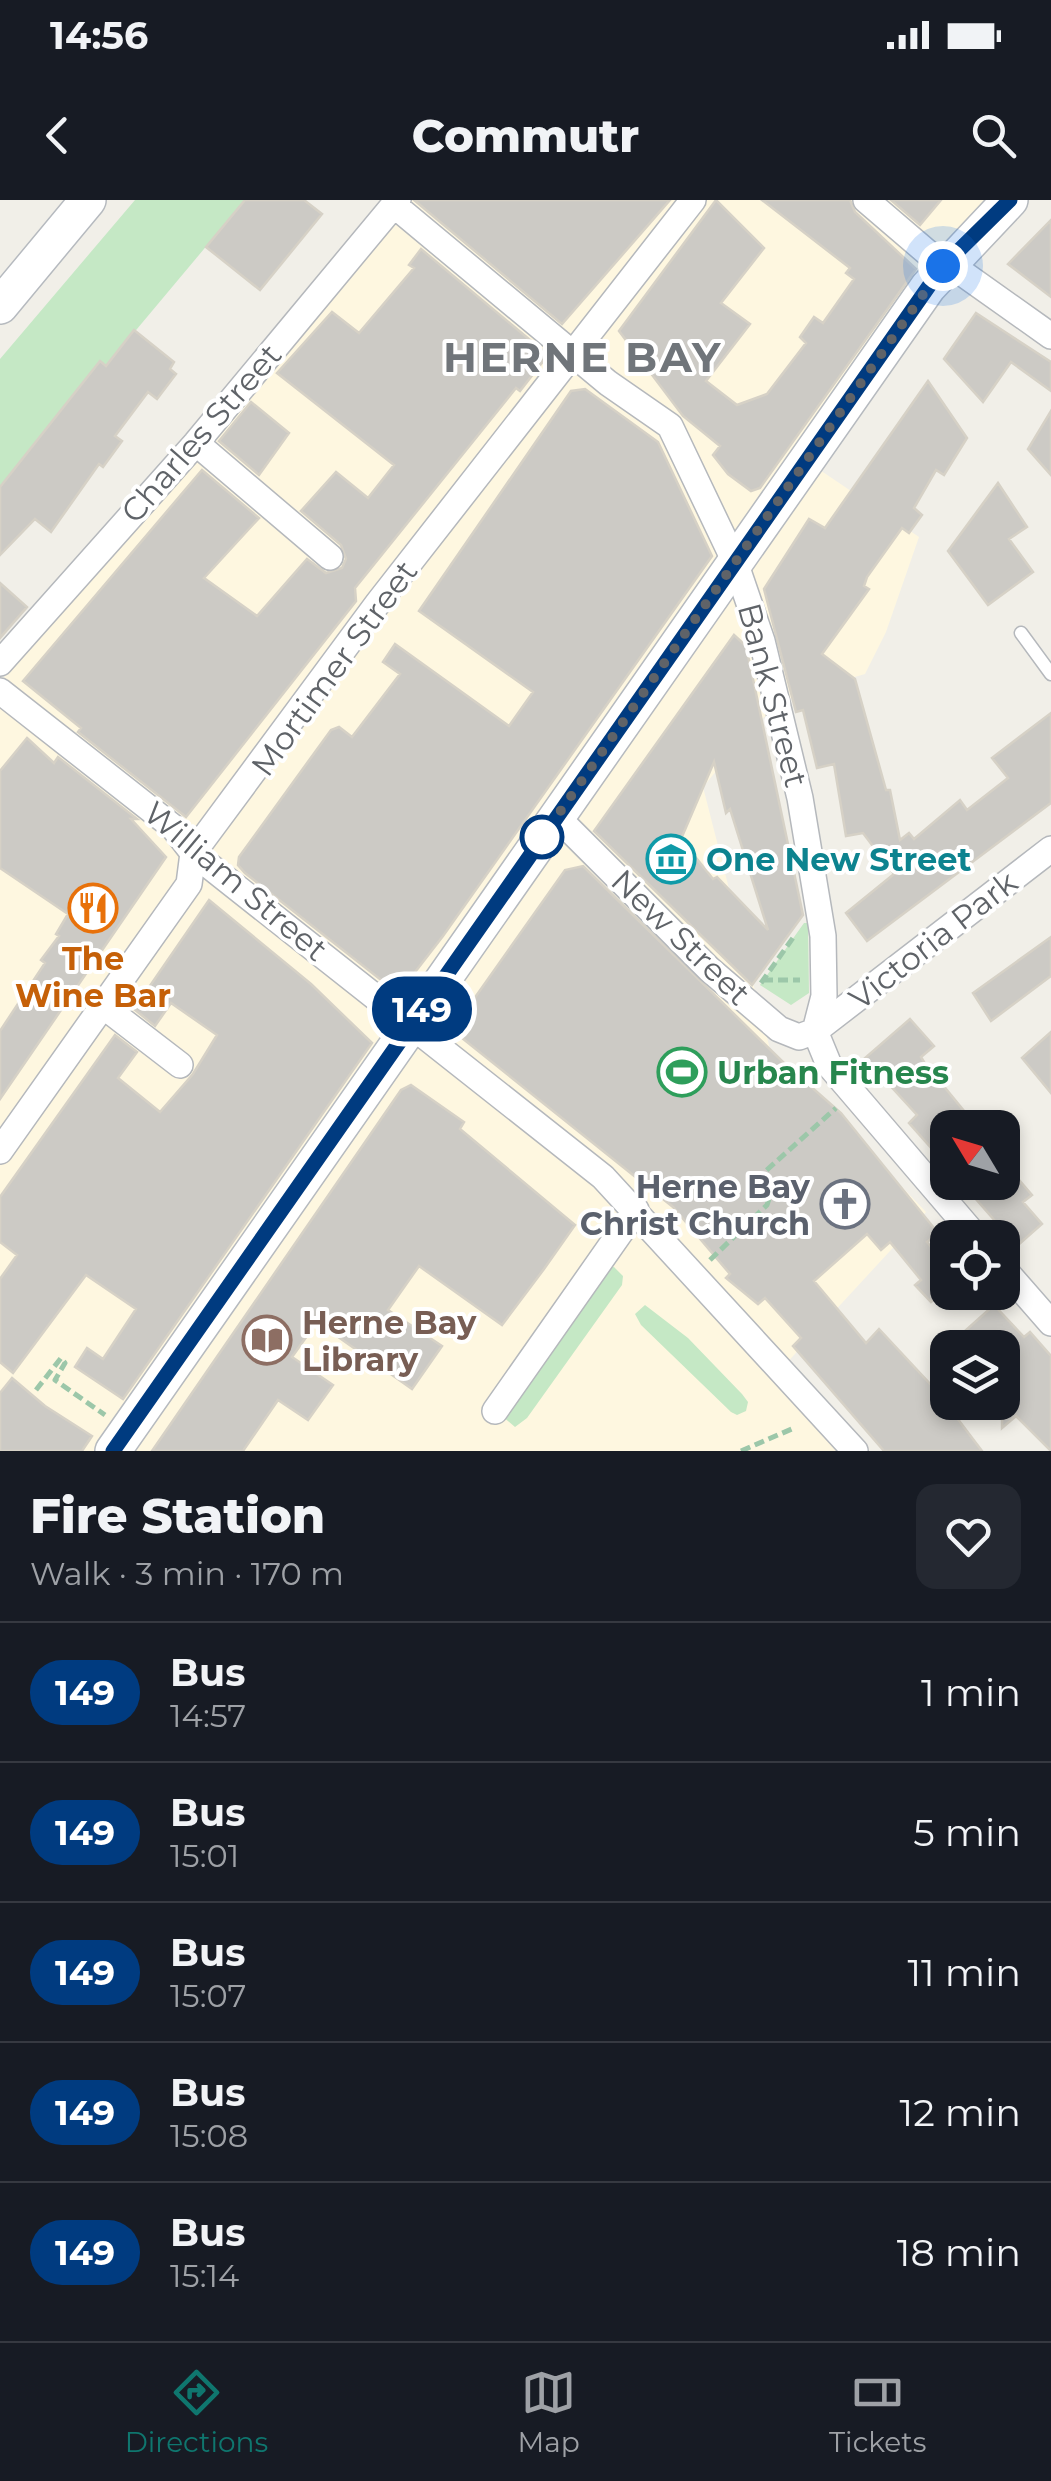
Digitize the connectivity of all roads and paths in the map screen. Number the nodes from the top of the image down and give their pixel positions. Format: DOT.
graph roads {
  1 [pos="88,200"];
  2 [pos="694,200"];
  3 [pos="866,200"];
  4 [pos="1010,200"];
  5 [pos="393,202"];
  6 [pos="943,266"];
  7 [pos="0,306"];
  8 [pos="1051,336"];
  9 [pos="576,352"];
  10 [pos="196,443"];
  11 [pos="330,557"];
  12 [pos="736,562"];
  13 [pos="1021,633"];
  14 [pos="0,663"];
  15 [pos="1051,674"];
  16 [pos="0,691"];
  17 [pos="557,816"];
  18 [pos="1051,850"];
  19 [pos="194,853"];
  20 [pos="820,900"];
  21 [pos="763,980"];
  22 [pos="824,980"];
  23 [pos="747,1002"];
  24 [pos="102,1005"];
  25 [pos="411,1024"];
  26 [pos="815,1031"];
  27 [pos="180,1066"];
  28 [pos="852,1093"];
  29 [pos="0,1150"];
  30 [pos="636,1210"];
  31 [pos="961,1220"];
  32 [pos="694,1276"];
  33 [pos="1020,1288"];
  34 [pos="1051,1323"];
  35 [pos="36,1390"];
  36 [pos="495,1411"];
  37 [pos="794,1428"];
  38 [pos="120,1441"];
  39 [pos="741,1451"];
  40 [pos="855,1451"];
  1 -- 7 [label="main road"];
  2 -- 9 [label="street, Mortimer Street"];
  3 -- 6 [label="street"];
  4 -- 6 [label="main road"];
  5 -- 9 [label="street, Bank Street"];
  5 -- 10 [label="street, Charles Street"];
  6 -- 8 [label="street"];
  6 -- 12 [label="main road"];
  9 -- 12 [label="street, Bank Street"];
  9 -- 19 [label="street, Mortimer Street"];
  10 -- 11 [label="street"];
  10 -- 14 [label="street, Charles Street"];
  12 -- 17 [label="main road"];
  12 -- 20 [label="street, Bank Street"];
  13 -- 15 [label="lane"];
  16 -- 19 [label="street, William Street"];
  17 -- 23 [label="street, New Street"];
  17 -- 25 [label="main road"];
  18 -- 26 [label="street, Victoria Park"];
  19 -- 24 [label="street, Mortimer Street"];
  19 -- 25 [label="street, William Street"];
  20 -- 21 [label="path"];
  20 -- 22 [label="street, Bank Street"];
  21 -- 22 [label="path"];
  21 -- 23 [label="path"];
  22 -- 26 [label="street, Bank Street"];
  23 -- 26 [label="street, New Street"];
  24 -- 27 [label="street"];
  24 -- 29 [label="street, Mortimer Street"];
  25 -- 30 [label="street, William Street"];
  25 -- 38 [label="main road"];
  26 -- 28 [label="street"];
  28 -- 31 [label="street"];
  28 -- 32 [label="path"];
  30 -- 32 [label="street, William Street"];
  30 -- 36 [label="street"];
  32 -- 40 [label="street, William Street"];
  33 -- 34 [label="street"];
  35 -- 38 [label="path"];
  37 -- 39 [label="path"];
}
